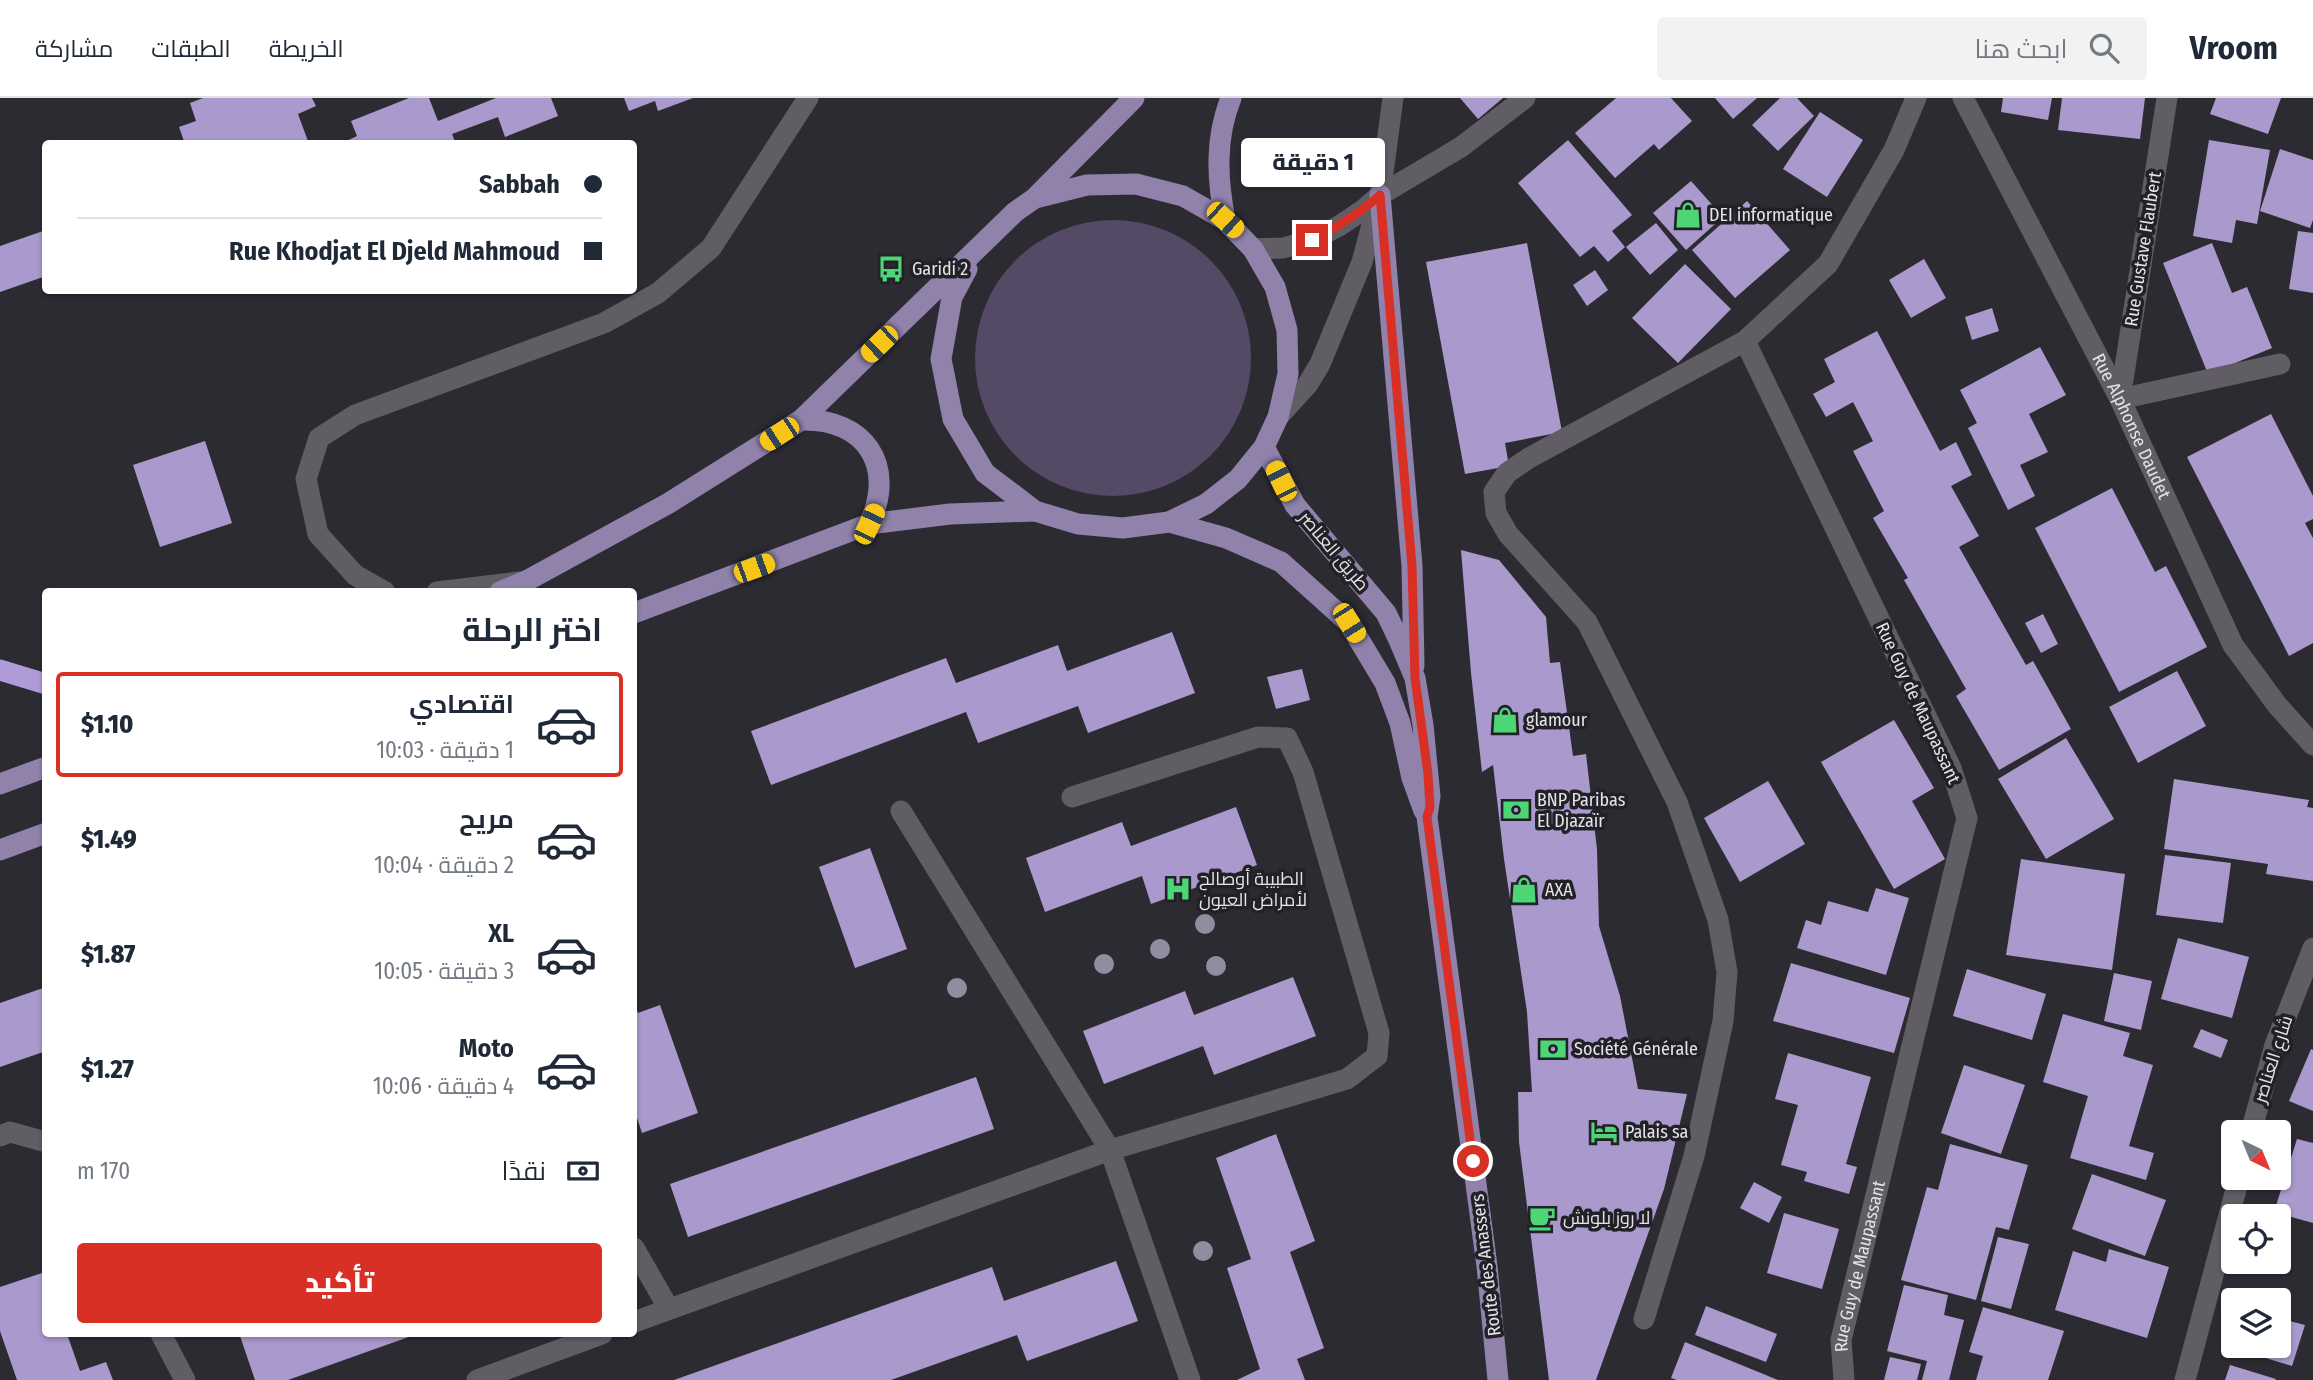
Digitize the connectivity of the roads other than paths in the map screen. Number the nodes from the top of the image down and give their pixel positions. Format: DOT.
graph roads {
  1 [pos="808,98"];
  2 [pos="1134,98"];
  3 [pos="1231,98"];
  4 [pos="1393,98"];
  5 [pos="1525,98"];
  6 [pos="1916,98"];
  7 [pos="1963,98"];
  8 [pos="2167,98"];
  9 [pos="1380,195"];
  10 [pos="1035,198"];
  11 [pos="1225,220"];
  12 [pos="1253,249"];
  13 [pos="978,250"];
  14 [pos="1745,341"];
  15 [pos="2280,364"];
  16 [pos="2120,399"];
  17 [pos="1278,417"];
  18 [pos="801,420"];
  19 [pos="1264,447"];
  20 [pos="1035,511"];
  21 [pos="1169,522"];
  22 [pos="869,524"];
  23 [pos="528,580"];
  24 [pos="378,588"];
  25 [pos="467,588"];
  26 [pos="509,588"];
  27 [pos="637,612"];
  28 [pos="0,670"];
  29 [pos="1415,678"];
  30 [pos="42,683"];
  31 [pos="2313,745"];
  32 [pos="42,768"];
  33 [pos="0,784"];
  34 [pos="1072,797"];
  35 [pos="901,811"];
  36 [pos="1427,817"];
  37 [pos="42,834"];
  38 [pos="0,850"];
  39 [pos="2313,948"];
  40 [pos="2254,1120"];
  41 [pos="0,1136"];
  42 [pos="42,1141"];
  43 [pos="1110,1150"];
  44 [pos="2236,1190"];
  45 [pos="637,1253"];
  46 [pos="669,1309"];
  47 [pos="1644,1319"];
  48 [pos="637,1321"];
  49 [pos="163,1337"];
  50 [pos="594,1337"];
  51 [pos="185,1380"];
  52 [pos="477,1380"];
  53 [pos="1191,1380"];
  54 [pos="1498,1380"];
  55 [pos="1844,1380"];
  56 [pos="2185,1380"];
  1 -- 24 [label="street"];
  2 -- 10 [label="main road"];
  3 -- 11 [label="main road"];
  4 -- 9 [label="street"];
  5 -- 9 [label="street"];
  6 -- 14 [label="street"];
  7 -- 16 [label="street, Rue Alphonse Daudet"];
  8 -- 16 [label="street, Rue Gustave Flaubert"];
  9 -- 12 [label="street"];
  9 -- 17 [label="street"];
  9 -- 29 [label="main road"];
  10 -- 11 [label="main road"];
  10 -- 13 [label="main road"];
  11 -- 12 [label="main road"];
  12 -- 17 [label="main road"];
  13 -- 18 [label="main road"];
  13 -- 20 [label="main road"];
  14 -- 47 [label="street"];
  14 -- 55 [label="street, Rue Guy de Maupassant"];
  15 -- 16 [label="street"];
  16 -- 31 [label="street, Rue Alphonse Daudet"];
  17 -- 19 [label="main road"];
  18 -- 22 [label="main road"];
  18 -- 23 [label="main road"];
  19 -- 21 [label="main road"];
  19 -- 29 [label="main road, طريق العناصر"];
  20 -- 21 [label="main road"];
  20 -- 22 [label="main road"];
  21 -- 36 [label="main road, طريق العناصر"];
  22 -- 27 [label="main road"];
  23 -- 25 [label="street"];
  23 -- 26 [label="main road"];
  28 -- 30 [label="highway"];
  29 -- 36 [label="main road, طريق العناصر"];
  32 -- 33 [label="main road"];
  34 -- 43 [label="street"];
  35 -- 43 [label="street"];
  36 -- 54 [label="main road, Route des Anassers"];
  37 -- 38 [label="main road"];
  39 -- 40 [label="street, شارع العناصر"];
  41 -- 42 [label="street"];
  43 -- 46 [label="street"];
  43 -- 53 [label="street"];
  44 -- 56 [label="street"];
  45 -- 46 [label="street"];
  46 -- 48 [label="street"];
  49 -- 51 [label="street"];
  50 -- 52 [label="street"];
}
